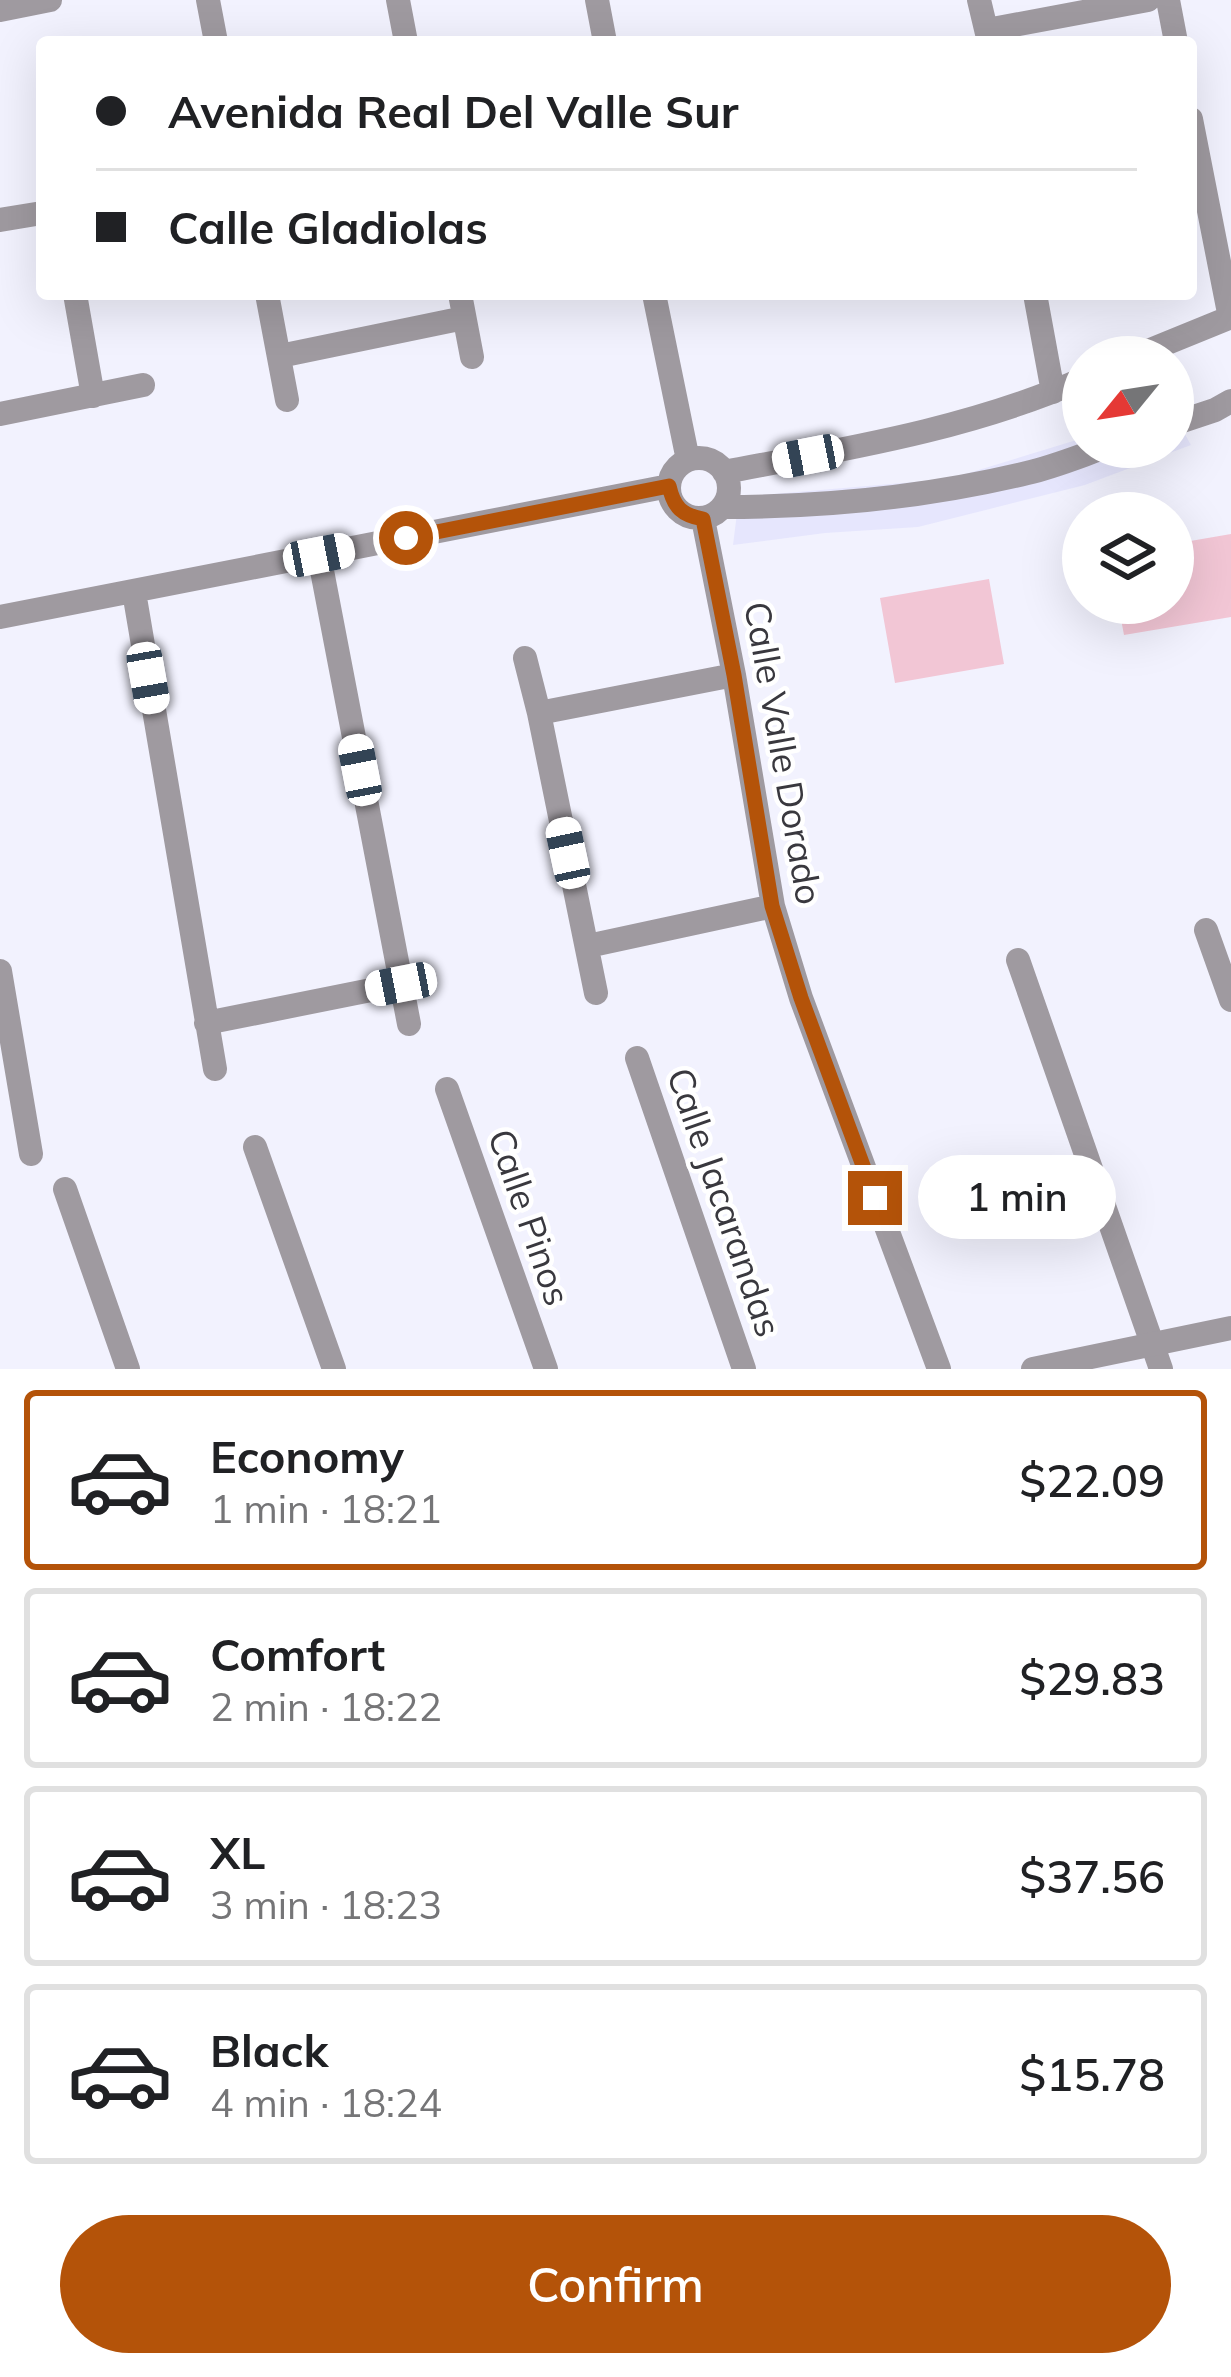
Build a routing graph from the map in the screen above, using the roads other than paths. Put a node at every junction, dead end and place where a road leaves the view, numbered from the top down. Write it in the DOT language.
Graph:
graph roads {
  1 [pos="50,0"];
  2 [pos="208,0"];
  3 [pos="398,0"];
  4 [pos="597,0"];
  5 [pos="980,0"];
  6 [pos="1148,0"];
  7 [pos="1168,0"];
  8 [pos="0,10"];
  9 [pos="216,36"];
  10 [pos="405,36"];
  11 [pos="604,36"];
  12 [pos="988,36"];
  13 [pos="1175,36"];
  14 [pos="1197,149"];
  15 [pos="36,214"];
  16 [pos="0,220"];
  17 [pos="76,300"];
  18 [pos="268,300"];
  19 [pos="655,300"];
  20 [pos="1036,300"];
  21 [pos="462,306"];
  22 [pos="1230,318"];
  23 [pos="1185,336"];
  24 [pos="280,356"];
  25 [pos="472,358"];
  26 [pos="143,386"];
  27 [pos="1062,388"];
  28 [pos="1053,392"];
  29 [pos="93,396"];
  30 [pos="287,400"];
  31 [pos="1231,401"];
  32 [pos="0,414"];
  33 [pos="1194,417"];
  34 [pos="688,460"];
  35 [pos="1062,462"];
  36 [pos="724,472"];
  37 [pos="669,486"];
  38 [pos="713,513"];
  39 [pos="319,555"];
  40 [pos="134,592"];
  41 [pos="0,616"];
  42 [pos="525,658"];
  43 [pos="734,675"];
  44 [pos="539,713"];
  45 [pos="772,906"];
  46 [pos="1206,930"];
  47 [pos="588,946"];
  48 [pos="1018,960"];
  49 [pos="0,971"];
  50 [pos="401,984"];
  51 [pos="596,993"];
  52 [pos="1231,1000"];
  53 [pos="206,1022"];
  54 [pos="410,1024"];
  55 [pos="637,1058"];
  56 [pos="7,1064"];
  57 [pos="215,1070"];
  58 [pos="447,1089"];
  59 [pos="255,1147"];
  60 [pos="31,1154"];
  61 [pos="65,1189"];
  62 [pos="1231,1328"];
  63 [pos="1152,1344"];
  64 [pos="128,1369"];
  65 [pos="334,1369"];
  66 [pos="545,1369"];
  67 [pos="744,1369"];
  68 [pos="939,1369"];
  69 [pos="1033,1369"];
  70 [pos="1161,1369"];
  1 -- 8 [label="street"];
  2 -- 9 [label="street"];
  3 -- 10 [label="street"];
  4 -- 11 [label="street"];
  5 -- 12 [label="street"];
  6 -- 12 [label="street"];
  7 -- 13 [label="street"];
  14 -- 22 [label="street"];
  15 -- 16 [label="street"];
  17 -- 29 [label="street"];
  18 -- 24 [label="street"];
  19 -- 34 [label="street"];
  20 -- 28 [label="street"];
  21 -- 24 [label="street"];
  21 -- 25 [label="street"];
  22 -- 23 [label="street"];
  24 -- 30 [label="street"];
  26 -- 29 [label="street"];
  27 -- 28 [label="street"];
  28 -- 36 [label="street"];
  29 -- 32 [label="street"];
  31 -- 33 [label="street"];
  34 -- 36 [label="street"];
  34 -- 37 [label="street"];
  35 -- 38 [label="street"];
  36 -- 38 [label="street"];
  37 -- 38 [label="street"];
  37 -- 39 [label="street"];
  38 -- 43 [label="street, Calle Valle Dorado"];
  39 -- 40 [label="street"];
  39 -- 50 [label="street"];
  40 -- 41 [label="street"];
  40 -- 53 [label="street"];
  42 -- 44 [label="street"];
  43 -- 44 [label="street"];
  43 -- 45 [label="street, Calle Valle Dorado"];
  44 -- 47 [label="street"];
  45 -- 47 [label="street"];
  45 -- 68 [label="street, Calle Valle Dorado"];
  46 -- 52 [label="street"];
  47 -- 51 [label="street"];
  48 -- 63 [label="street"];
  49 -- 56 [label="street"];
  50 -- 53 [label="street"];
  50 -- 54 [label="street"];
  53 -- 57 [label="street"];
  55 -- 67 [label="street, Calle Jacarandas"];
  56 -- 60 [label="street"];
  58 -- 66 [label="street, Calle Pinos"];
  59 -- 65 [label="street"];
  61 -- 64 [label="street"];
  62 -- 63 [label="street"];
  63 -- 69 [label="street"];
  63 -- 70 [label="street"];
}
